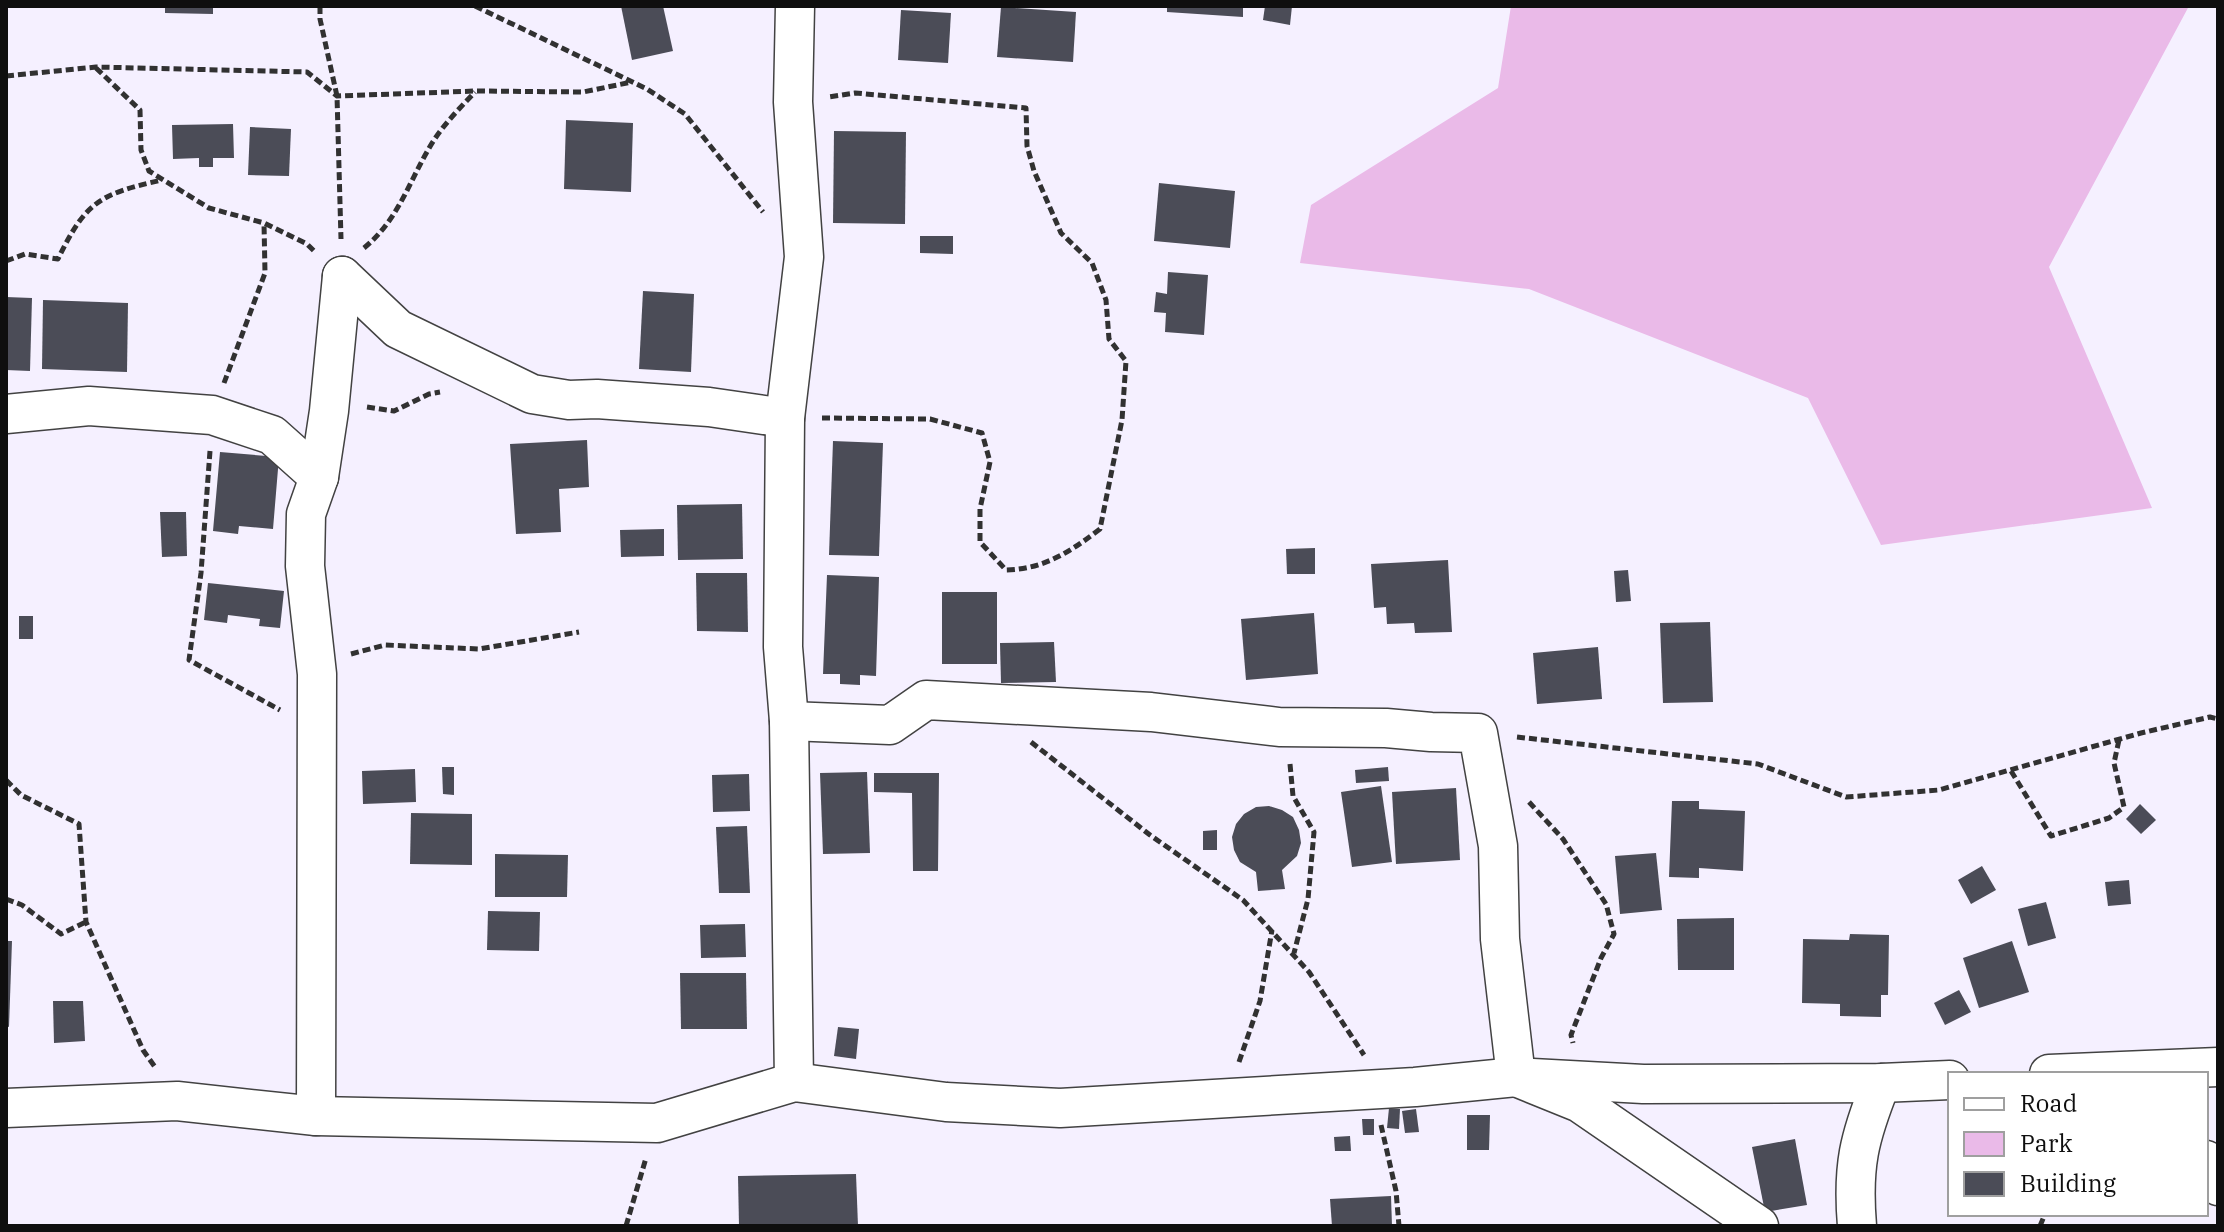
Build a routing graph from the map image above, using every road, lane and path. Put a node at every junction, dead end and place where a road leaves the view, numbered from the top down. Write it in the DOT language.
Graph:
graph roads {
  1 [pos="320,6"];
  2 [pos="475,6"];
  3 [pos="795,6"];
  4 [pos="96,67"];
  5 [pos="6,76"];
  6 [pos="632,82"];
  7 [pos="476,91"];
  8 [pos="337,96"];
  9 [pos="793,102"];
  10 [pos="163,179"];
  11 [pos="264,223"];
  12 [pos="804,257"];
  13 [pos="6,261"];
  14 [pos="342,268"];
  15 [pos="495,377"];
  16 [pos="329,411"];
  17 [pos="6,414"];
  18 [pos="212,415"];
  19 [pos="785,418"];
  20 [pos="319,477"];
  21 [pos="579,632"];
  22 [pos="317,674"];
  23 [pos="996,704"];
  24 [pos="2218,719"];
  25 [pos="789,721"];
  26 [pos="316,724"];
  27 [pos="1287,727"];
  28 [pos="2119,740"];
  29 [pos="1481,749"];
  30 [pos="2011,771"];
  31 [pos="6,780"];
  32 [pos="6,899"];
  33 [pos="86,922"];
  34 [pos="1272,930"];
  35 [pos="1293,954"];
  36 [pos="2218,1067"];
  37 [pos="2163,1071"];
  38 [pos="2125,1072"];
  39 [pos="1516,1077"];
  40 [pos="1575,1080"];
  41 [pos="1948,1080"];
  42 [pos="794,1082"];
  43 [pos="1881,1083"];
  44 [pos="1398,1088"];
  45 [pos="1219,1098"];
  46 [pos="177,1101"];
  47 [pos="6,1108"];
  48 [pos="316,1116"];
  49 [pos="657,1123"];
  50 [pos="2208,1164"];
  51 [pos="2218,1186"];
  52 [pos="626,1226"];
  53 [pos="1399,1226"];
  54 [pos="1759,1226"];
  55 [pos="1857,1226"];
  1 -- 8 [label="path"];
  2 -- 6 [label="path"];
  3 -- 9 [label="street"];
  4 -- 5 [label="path"];
  4 -- 8 [label="path"];
  4 -- 10 [label="path"];
  6 -- 7 [label="path"];
  6 -- 12 [label="path"];
  7 -- 8 [label="path"];
  7 -- 14 [label="path"];
  8 -- 14 [label="path"];
  9 -- 12 [label="street"];
  9 -- 19 [label="path"];
  10 -- 11 [label="path"];
  10 -- 13 [label="path"];
  11 -- 14 [label="path"];
  11 -- 18 [label="path"];
  12 -- 19 [label="street"];
  14 -- 15 [label="street"];
  14 -- 16 [label="street"];
  15 -- 16 [label="path"];
  15 -- 19 [label="street"];
  16 -- 20 [label="street"];
  17 -- 18 [label="street"];
  18 -- 20 [label="street"];
  18 -- 26 [label="path"];
  19 -- 25 [label="street"];
  20 -- 22 [label="street"];
  21 -- 22 [label="path"];
  22 -- 26 [label="street"];
  23 -- 25 [label="street"];
  23 -- 27 [label="street"];
  23 -- 34 [label="path"];
  24 -- 28 [label="path"];
  25 -- 42 [label="street"];
  26 -- 48 [label="street"];
  27 -- 29 [label="street"];
  27 -- 35 [label="path"];
  28 -- 30 [label="path"];
  28 -- 30 [label="path"];
  29 -- 30 [label="path"];
  29 -- 39 [label="street"];
  29 -- 40 [label="path"];
  31 -- 33 [label="path"];
  32 -- 33 [label="path"];
  33 -- 46 [label="path"];
  34 -- 35 [label="path"];
  34 -- 45 [label="path"];
  35 -- 44 [label="path"];
  36 -- 37 [label="street"];
  37 -- 38 [label="street"];
  39 -- 40 [label="street"];
  39 -- 44 [label="street"];
  39 -- 54 [label="street"];
  40 -- 43 [label="street"];
  41 -- 43 [label="street"];
  42 -- 45 [label="street"];
  42 -- 49 [label="street"];
  43 -- 55 [label="street"];
  44 -- 45 [label="street"];
  44 -- 53 [label="path"];
  46 -- 47 [label="street"];
  46 -- 48 [label="street"];
  48 -- 49 [label="street"];
  49 -- 52 [label="path"];
  50 -- 51 [label="street"];
}
